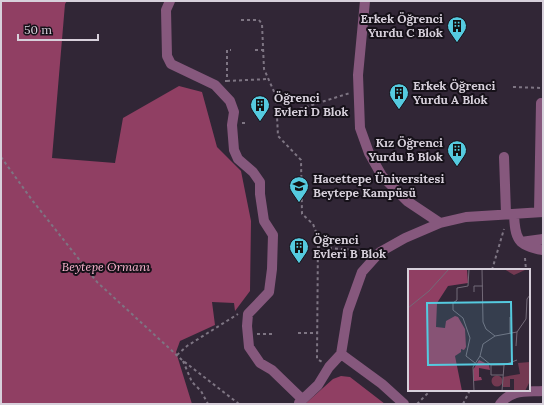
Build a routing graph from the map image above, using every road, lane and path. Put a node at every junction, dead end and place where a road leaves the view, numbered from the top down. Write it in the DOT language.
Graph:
graph roads {
  1 [pos="170,1"];
  2 [pos="365,1"];
  3 [pos="241,20"];
  4 [pos="231,50"];
  5 [pos="255,50"];
  6 [pos="263,50"];
  7 [pos="268,79"];
  8 [pos="205,80"];
  9 [pos="227,81"];
  10 [pos="513,87"];
  11 [pos="543,88"];
  12 [pos="359,91"];
  13 [pos="541,102"];
  14 [pos="276,116"];
  15 [pos="248,122"];
  16 [pos="272,122"];
  17 [pos="277,122"];
  18 [pos="244,123"];
  19 [pos="1,157"];
  20 [pos="504,157"];
  21 [pos="296,193"];
  22 [pos="302,193"];
  23 [pos="541,212"];
  24 [pos="510,214"];
  25 [pos="440,223"];
  26 [pos="505,224"];
  27 [pos="543,239"];
  28 [pos="521,242"];
  29 [pos="317,247"];
  30 [pos="543,250"];
  31 [pos="380,252"];
  32 [pos="525,258"];
  33 [pos="312,264"];
  34 [pos="317,264"];
  35 [pos="492,269"];
  36 [pos="526,269"];
  37 [pos="252,309"];
  38 [pos="317,333"];
  39 [pos="269,334"];
  40 [pos="274,334"];
  41 [pos="298,334"];
  42 [pos="341,354"];
  43 [pos="177,355"];
  44 [pos="182,360"];
  45 [pos="329,367"];
  46 [pos="430,391"];
  47 [pos="470,391"];
  48 [pos="543,391"];
  49 [pos="300,401"];
  50 [pos="208,404"];
  51 [pos="239,404"];
  52 [pos="404,404"];
  53 [pos="417,404"];
  54 [pos="463,404"];
  55 [pos="500,404"];
  1 -- 8 [label="street"];
  2 -- 12 [label="street"];
  3 -- 6 [label="path"];
  4 -- 9 [label="path"];
  5 -- 6 [label="path"];
  6 -- 7 [label="path"];
  7 -- 9 [label="path"];
  7 -- 14 [label="path"];
  8 -- 9 [label="path"];
  8 -- 37 [label="street"];
  10 -- 11 [label="path"];
  12 -- 14 [label="path"];
  12 -- 25 [label="street"];
  13 -- 23 [label="street"];
  14 -- 17 [label="path"];
  15 -- 18 [label="path"];
  16 -- 17 [label="path"];
  17 -- 22 [label="path"];
  19 -- 43 [label="path"];
  20 -- 24 [label="street"];
  21 -- 22 [label="path"];
  22 -- 29 [label="path"];
  23 -- 24 [label="street"];
  24 -- 25 [label="street"];
  24 -- 28 [label="street"];
  25 -- 31 [label="street"];
  26 -- 35 [label="path"];
  27 -- 28 [label="street"];
  28 -- 30 [label="street"];
  29 -- 31 [label="path"];
  29 -- 34 [label="path"];
  31 -- 42 [label="street"];
  32 -- 36 [label="path"];
  33 -- 34 [label="path"];
  34 -- 38 [label="path"];
  37 -- 43 [label="path"];
  37 -- 49 [label="street"];
  38 -- 41 [label="path"];
  38 -- 45 [label="path"];
  39 -- 40 [label="path"];
  42 -- 45 [label="street"];
  42 -- 52 [label="street"];
  43 -- 44 [label="path"];
  44 -- 50 [label="path"];
  44 -- 51 [label="path"];
  45 -- 49 [label="street"];
  46 -- 53 [label="path"];
  47 -- 54 [label="path"];
  48 -- 55 [label="street"];
}
